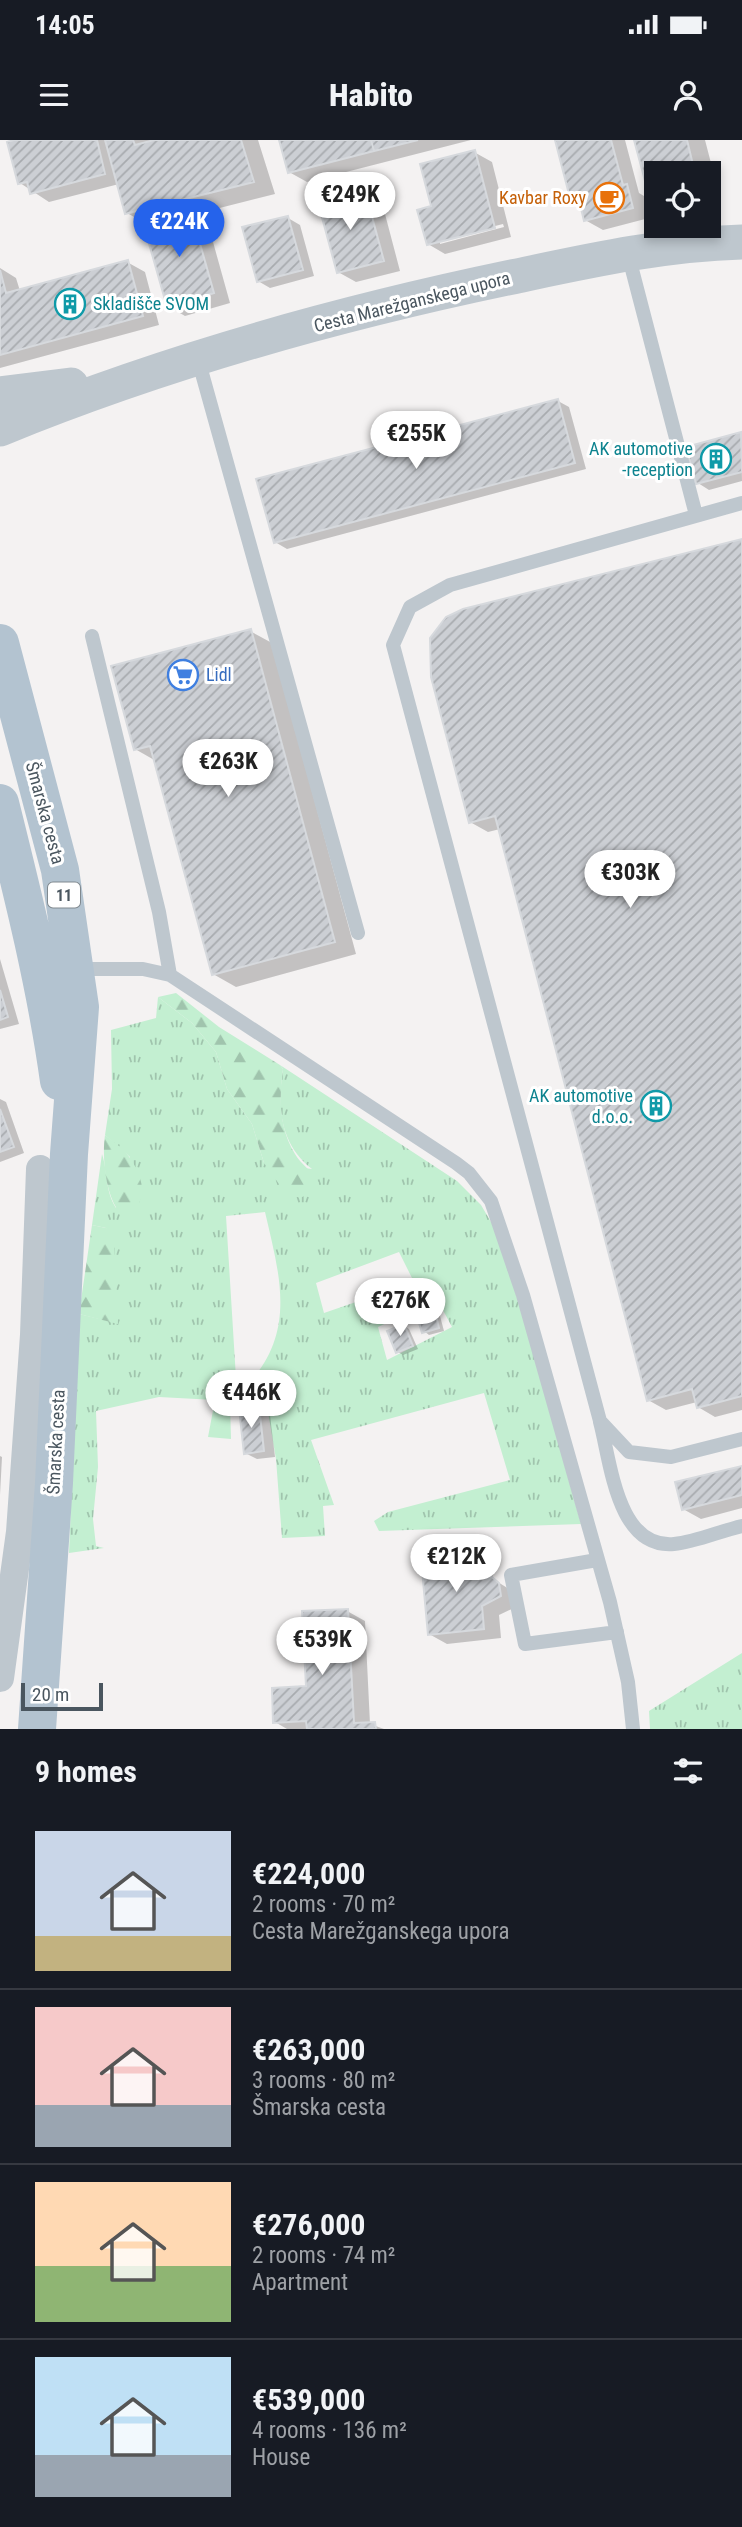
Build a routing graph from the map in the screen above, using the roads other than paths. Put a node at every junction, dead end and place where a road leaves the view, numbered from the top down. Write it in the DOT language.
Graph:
graph roads {
  1 [pos="742,242"];
  2 [pos="627,253"];
  3 [pos="198,359"];
  4 [pos="0,394"];
  5 [pos="0,429"];
  6 [pos="742,503"];
  7 [pos="696,515"];
  8 [pos="92,636"];
  9 [pos="0,643"];
  10 [pos="0,803"];
  11 [pos="358,933"];
  12 [pos="76,969"];
  13 [pos="170,975"];
  14 [pos="54,1161"];
  15 [pos="600,1421"];
  16 [pos="742,1439"];
  17 [pos="742,1526"];
  18 [pos="597,1560"];
  19 [pos="617,1632"];
  20 [pos="0,1678"];
  21 [pos="37,1729"];
  22 [pos="633,1729"];
  1 -- 2 [label="street, Cesta Marežganskega upora"];
  2 -- 3 [label="street, Cesta Marežganskega upora"];
  2 -- 7 [label="lane"];
  3 -- 4 [label="street, Cesta Marežganskega upora"];
  3 -- 5 [label="street, Cesta Marežganskega upora"];
  3 -- 11 [label="lane"];
  6 -- 7 [label="lane"];
  7 -- 15 [label="lane"];
  8 -- 13 [label="lane"];
  9 -- 12 [label="main road, Šmarska cesta / 11"];
  10 -- 14 [label="main road, Šmarska cesta / 11"];
  12 -- 13 [label="lane"];
  12 -- 14 [label="main road, Šmarska cesta / 11"];
  13 -- 18 [label="lane"];
  14 -- 20 [label="street"];
  14 -- 21 [label="main road, Šmarska cesta / 11"];
  15 -- 16 [label="lane"];
  15 -- 17 [label="lane"];
  18 -- 19 [label="lane"];
  18 -- 19 [label="lane"];
  19 -- 22 [label="lane"];
}
